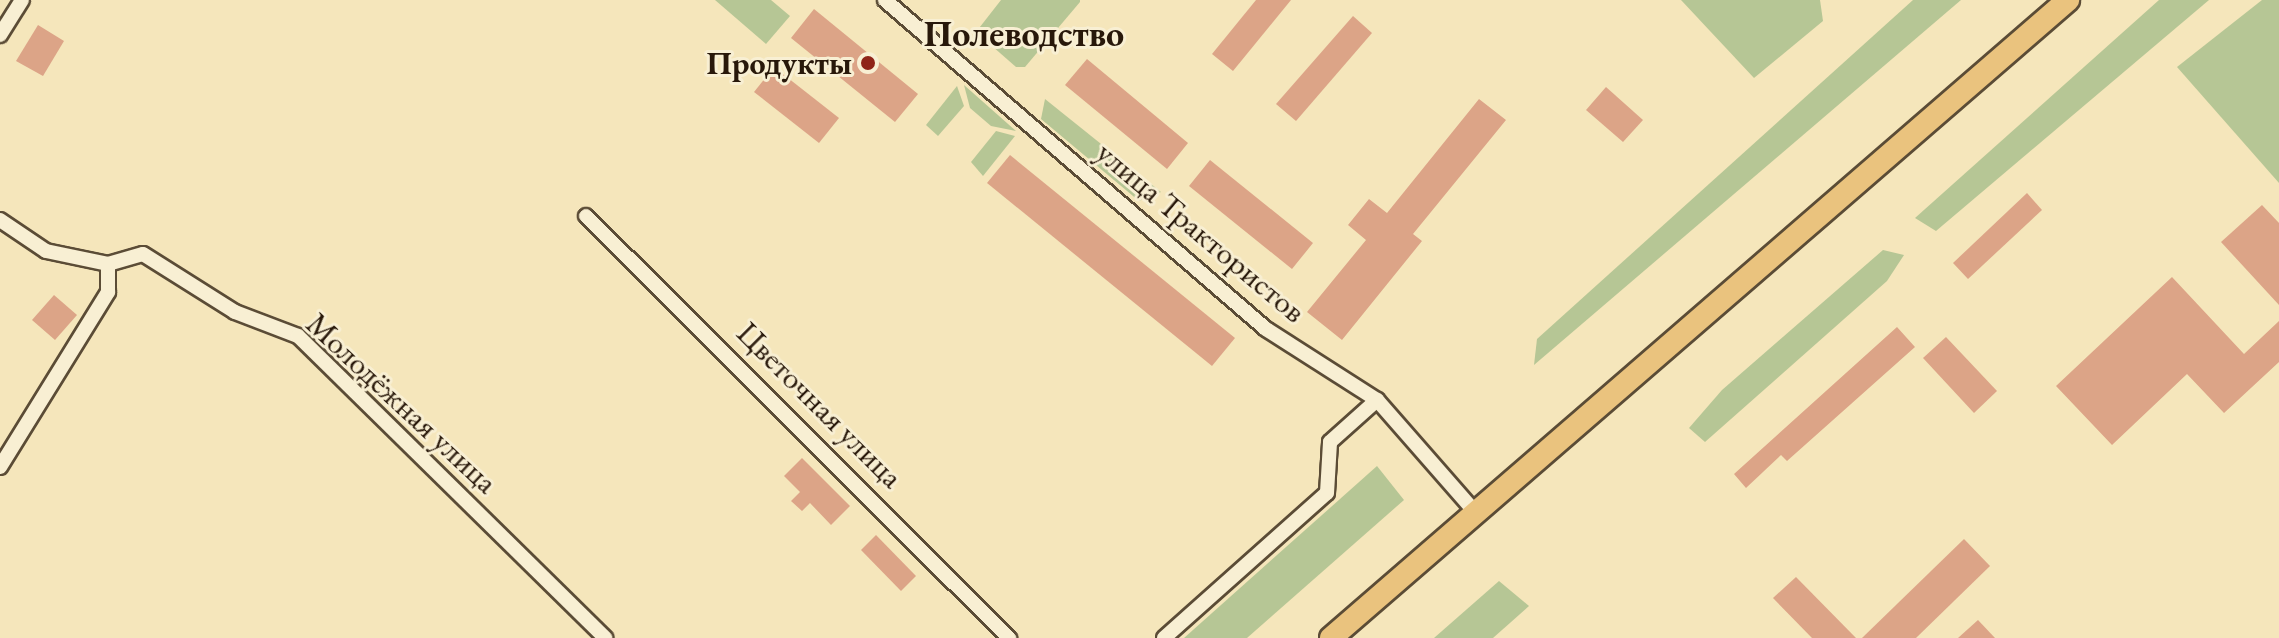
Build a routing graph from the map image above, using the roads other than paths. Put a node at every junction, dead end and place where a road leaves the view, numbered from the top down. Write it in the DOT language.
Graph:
graph roads {
  1 [pos="22,0"];
  2 [pos="885,0"];
  3 [pos="2068,0"];
  4 [pos="0,35"];
  5 [pos="586,216"];
  6 [pos="0,220"];
  7 [pos="108,264"];
  8 [pos="1377,400"];
  9 [pos="0,467"];
  10 [pos="1475,512"];
  11 [pos="605,638"];
  12 [pos="1009,638"];
  13 [pos="1164,638"];
  14 [pos="1331,638"];
  1 -- 4 [label="street"];
  2 -- 8 [label="street, улица Трактористов"];
  3 -- 10 [label="main road"];
  5 -- 12 [label="street, Цветочная улица"];
  6 -- 7 [label="street, Молодёжная улица"];
  7 -- 9 [label="street"];
  7 -- 11 [label="street, Молодёжная улица"];
  8 -- 10 [label="street, улица Трактористов"];
  8 -- 13 [label="street"];
  10 -- 14 [label="main road"];
}
